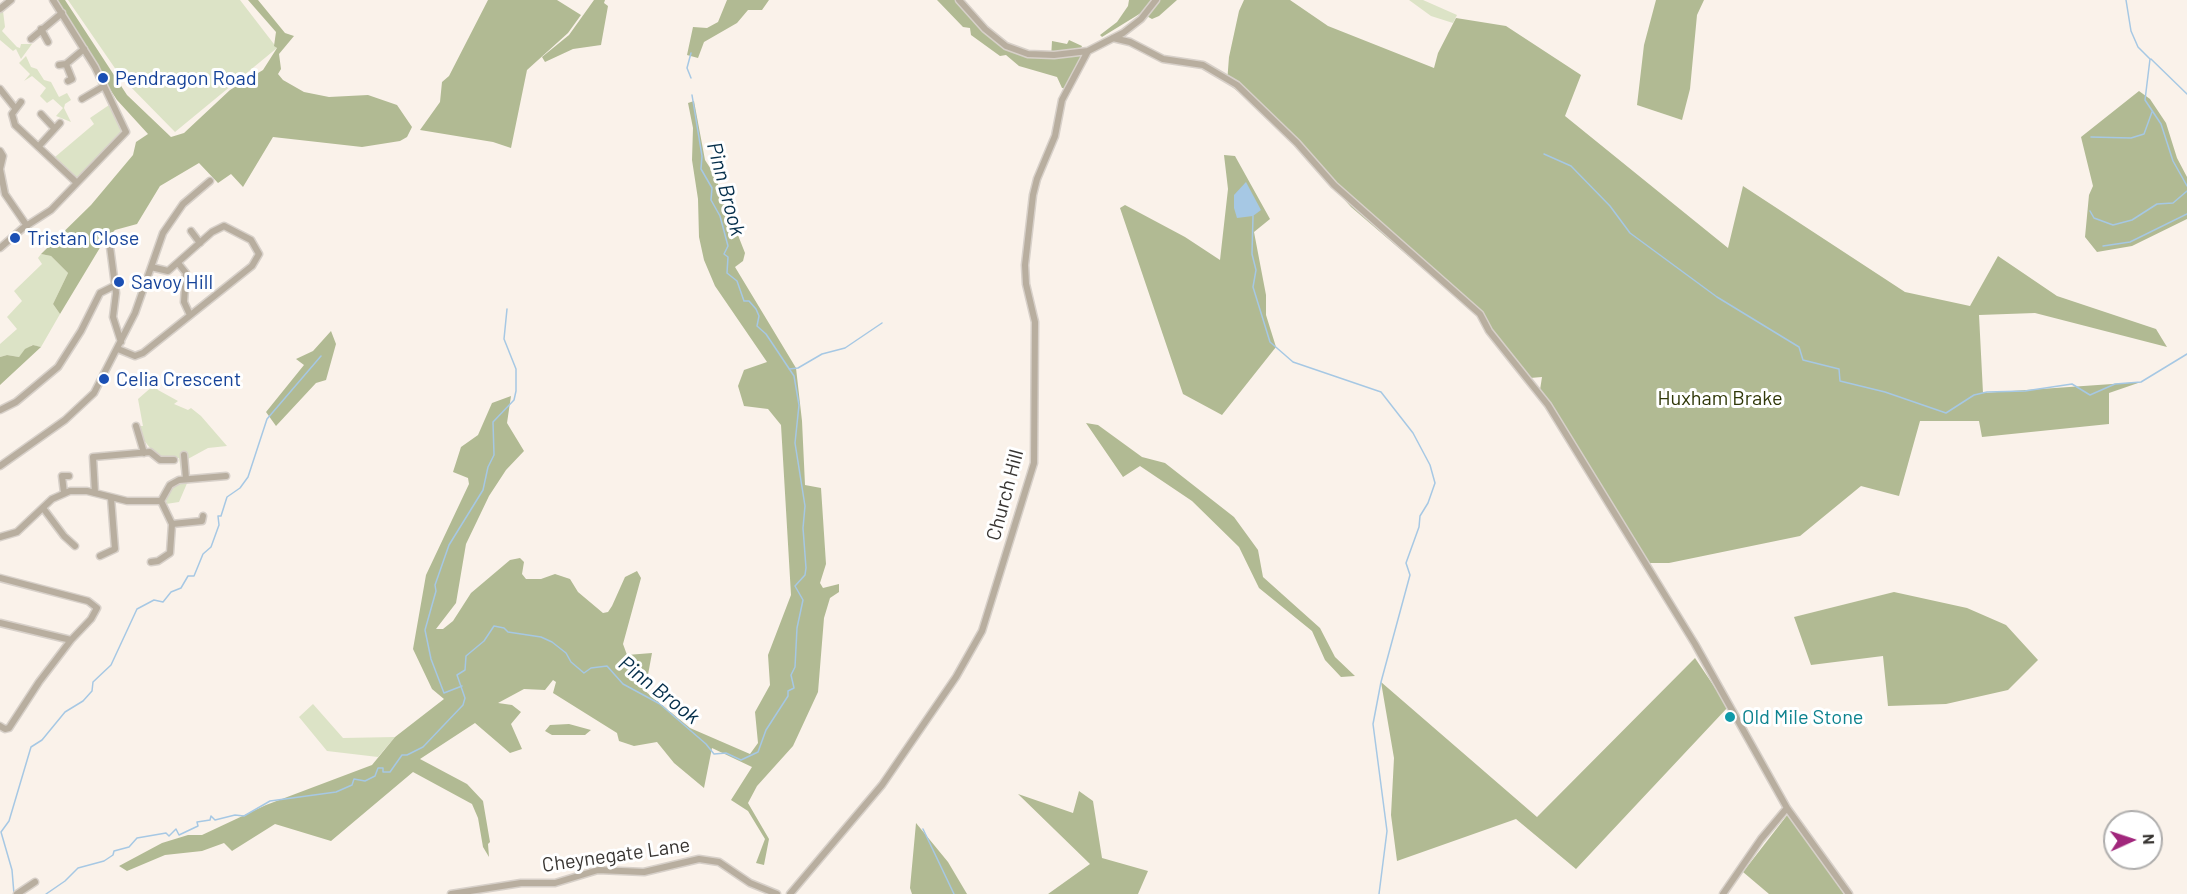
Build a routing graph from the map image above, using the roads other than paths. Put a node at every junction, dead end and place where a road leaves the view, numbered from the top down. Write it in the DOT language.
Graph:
graph roads {
  1 [pos="11,0"];
  2 [pos="53,0"];
  3 [pos="959,0"];
  4 [pos="1156,0"];
  5 [pos="0,9"];
  6 [pos="62,13"];
  7 [pos="41,29"];
  8 [pos="1123,33"];
  9 [pos="1113,38"];
  10 [pos="31,39"];
  11 [pos="1125,41"];
  12 [pos="48,42"];
  13 [pos="84,49"];
  14 [pos="1088,51"];
  15 [pos="68,81"];
  16 [pos="104,86"];
  17 [pos="0,88"];
  18 [pos="82,99"];
  19 [pos="21,102"];
  20 [pos="15,108"];
  21 [pos="41,114"];
  22 [pos="60,123"];
  23 [pos="54,128"];
  24 [pos="39,146"];
  25 [pos="0,151"];
  26 [pos="210,180"];
  27 [pos="76,182"];
  28 [pos="27,226"];
  29 [pos="191,231"];
  30 [pos="109,239"];
  31 [pos="200,243"];
  32 [pos="0,248"];
  33 [pos="178,263"];
  34 [pos="151,267"];
  35 [pos="116,285"];
  36 [pos="190,315"];
  37 [pos="115,323"];
  38 [pos="129,327"];
  39 [pos="121,342"];
  40 [pos="118,349"];
  41 [pos="0,411"];
  42 [pos="136,426"];
  43 [pos="144,453"];
  44 [pos="184,455"];
  45 [pos="174,460"];
  46 [pos="0,466"];
  47 [pos="204,469"];
  48 [pos="63,476"];
  49 [pos="226,476"];
  50 [pos="205,477"];
  51 [pos="186,479"];
  52 [pos="64,493"];
  53 [pos="95,493"];
  54 [pos="111,498"];
  55 [pos="161,501"];
  56 [pos="43,508"];
  57 [pos="172,524"];
  58 [pos="204,530"];
  59 [pos="76,535"];
  60 [pos="0,537"];
  61 [pos="69,540"];
  62 [pos="75,546"];
  63 [pos="115,549"];
  64 [pos="122,553"];
  65 [pos="170,553"];
  66 [pos="100,556"];
  67 [pos="177,559"];
  68 [pos="151,562"];
  69 [pos="0,578"];
  70 [pos="0,623"];
  71 [pos="70,640"];
  72 [pos="0,726"];
  73 [pos="1787,808"];
  74 [pos="35,882"];
  75 [pos="17,894"];
  76 [pos="451,894"];
  77 [pos="777,894"];
  78 [pos="790,894"];
  79 [pos="1723,894"];
  80 [pos="1849,894"];
  1 -- 5 [label="street"];
  2 -- 6 [label="street"];
  3 -- 14 [label="street"];
  4 -- 8 [label="street"];
  6 -- 7 [label="street"];
  6 -- 13 [label="street"];
  7 -- 10 [label="street"];
  7 -- 12 [label="street"];
  8 -- 9 [label="street"];
  8 -- 11 [label="street"];
  9 -- 11 [label="street"];
  9 -- 14 [label="street"];
  11 -- 73 [label="street"];
  13 -- 15 [label="street"];
  13 -- 16 [label="street"];
  14 -- 78 [label="street, Church Hill"];
  16 -- 18 [label="street"];
  16 -- 27 [label="street"];
  17 -- 20 [label="street"];
  19 -- 20 [label="street"];
  20 -- 24 [label="street"];
  21 -- 23 [label="street"];
  22 -- 23 [label="street"];
  23 -- 24 [label="street"];
  24 -- 27 [label="street"];
  25 -- 28 [label="street"];
  26 -- 34 [label="street"];
  27 -- 28 [label="street"];
  28 -- 32 [label="street"];
  29 -- 31 [label="street"];
  30 -- 35 [label="street"];
  31 -- 33 [label="street"];
  31 -- 36 [label="street"];
  33 -- 34 [label="street"];
  33 -- 36 [label="street"];
  34 -- 38 [label="street"];
  35 -- 37 [label="street"];
  35 -- 41 [label="street"];
  36 -- 40 [label="street"];
  37 -- 38 [label="street"];
  37 -- 39 [label="street"];
  38 -- 39 [label="street"];
  39 -- 40 [label="street"];
  40 -- 46 [label="street"];
  42 -- 43 [label="street"];
  43 -- 45 [label="street"];
  43 -- 53 [label="street"];
  44 -- 51 [label="street"];
  47 -- 50 [label="street"];
  48 -- 52 [label="street"];
  49 -- 50 [label="street"];
  50 -- 51 [label="street"];
  51 -- 55 [label="street"];
  52 -- 53 [label="street"];
  52 -- 56 [label="street"];
  53 -- 54 [label="street"];
  54 -- 55 [label="street"];
  54 -- 63 [label="street"];
  55 -- 57 [label="street"];
  56 -- 60 [label="street"];
  56 -- 61 [label="street"];
  57 -- 58 [label="street"];
  57 -- 65 [label="street"];
  59 -- 61 [label="street"];
  61 -- 62 [label="street"];
  63 -- 64 [label="street"];
  63 -- 66 [label="street"];
  65 -- 67 [label="street"];
  65 -- 68 [label="street"];
  69 -- 71 [label="street"];
  70 -- 71 [label="street"];
  71 -- 72 [label="street"];
  73 -- 79 [label="street"];
  73 -- 80 [label="street"];
  74 -- 75 [label="street"];
  76 -- 77 [label="street, Cheynegate Lane"];
}
